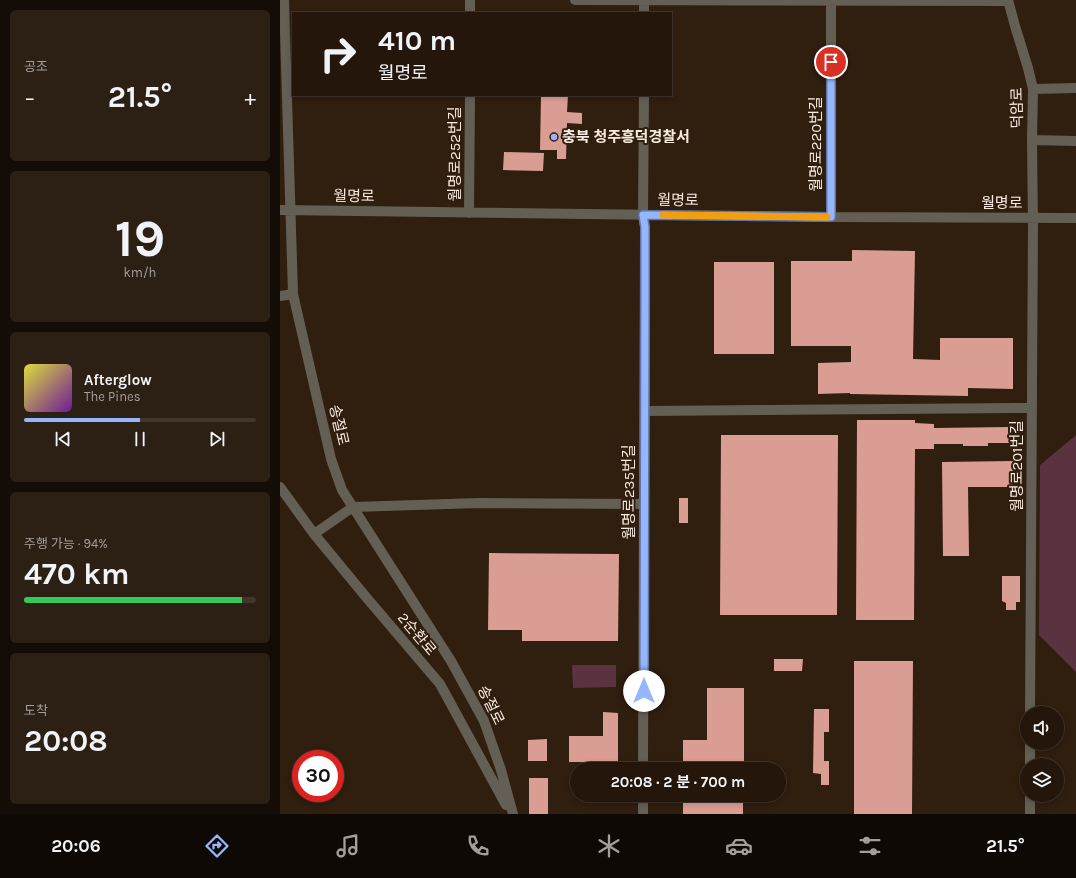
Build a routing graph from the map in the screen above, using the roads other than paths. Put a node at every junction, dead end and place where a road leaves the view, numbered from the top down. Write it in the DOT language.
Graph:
graph roads {
  1 [pos="284,0"];
  2 [pos="470,0"];
  3 [pos="575,0"];
  4 [pos="644,0"];
  5 [pos="831,0"];
  6 [pos="1008,0"];
  7 [pos="470,12"];
  8 [pos="644,12"];
  9 [pos="1076,88"];
  10 [pos="1033,89"];
  11 [pos="470,96"];
  12 [pos="644,96"];
  13 [pos="1032,140"];
  14 [pos="1076,141"];
  15 [pos="280,210"];
  16 [pos="291,210"];
  17 [pos="469,213"];
  18 [pos="643,215"];
  19 [pos="831,217"];
  20 [pos="1033,218"];
  21 [pos="1076,218"];
  22 [pos="293,294"];
  23 [pos="280,296"];
  24 [pos="1032,408"];
  25 [pos="645,411"];
  26 [pos="280,486"];
  27 [pos="644,504"];
  28 [pos="353,507"];
  29 [pos="314,534"];
  30 [pos="1030,706"];
  31 [pos="643,762"];
  32 [pos="643,802"];
  33 [pos="1030,802"];
  34 [pos="512,814"];
  35 [pos="643,814"];
  36 [pos="1030,814"];
  1 -- 16 [label="street, 송절로"];
  2 -- 7 [label="street"];
  3 -- 4 [label="street"];
  4 -- 5 [label="street"];
  4 -- 8 [label="street"];
  5 -- 6 [label="street"];
  5 -- 19 [label="street, 월명로220번길"];
  6 -- 10 [label="street, 덕암로"];
  9 -- 10 [label="street"];
  10 -- 13 [label="street, 덕암로"];
  11 -- 17 [label="street, 월명로252번길"];
  12 -- 18 [label="street, 월명로235번길"];
  13 -- 14 [label="street"];
  13 -- 20 [label="street, 덕암로"];
  15 -- 16 [label="street, 월명로"];
  16 -- 17 [label="street, 월명로"];
  16 -- 22 [label="street, 송절로"];
  17 -- 18 [label="street, 월명로"];
  18 -- 19 [label="street, 월명로"];
  18 -- 25 [label="street, 월명로235번길"];
  19 -- 20 [label="street, 월명로"];
  20 -- 21 [label="street, 월명로"];
  20 -- 24 [label="street, 월명로201번길"];
  22 -- 23 [label="street"];
  22 -- 28 [label="street, 송절로"];
  24 -- 25 [label="street"];
  24 -- 30 [label="street, 월명로201번길"];
  25 -- 27 [label="street, 월명로235번길"];
  26 -- 29 [label="street, 2순환로"];
  27 -- 28 [label="street"];
  27 -- 31 [label="street, 월명로235번길"];
  28 -- 29 [label="street"];
  28 -- 34 [label="street, 송절로"];
  29 -- 34 [label="street, 2순환로"];
  32 -- 35 [label="street"];
  33 -- 36 [label="street"];
}
